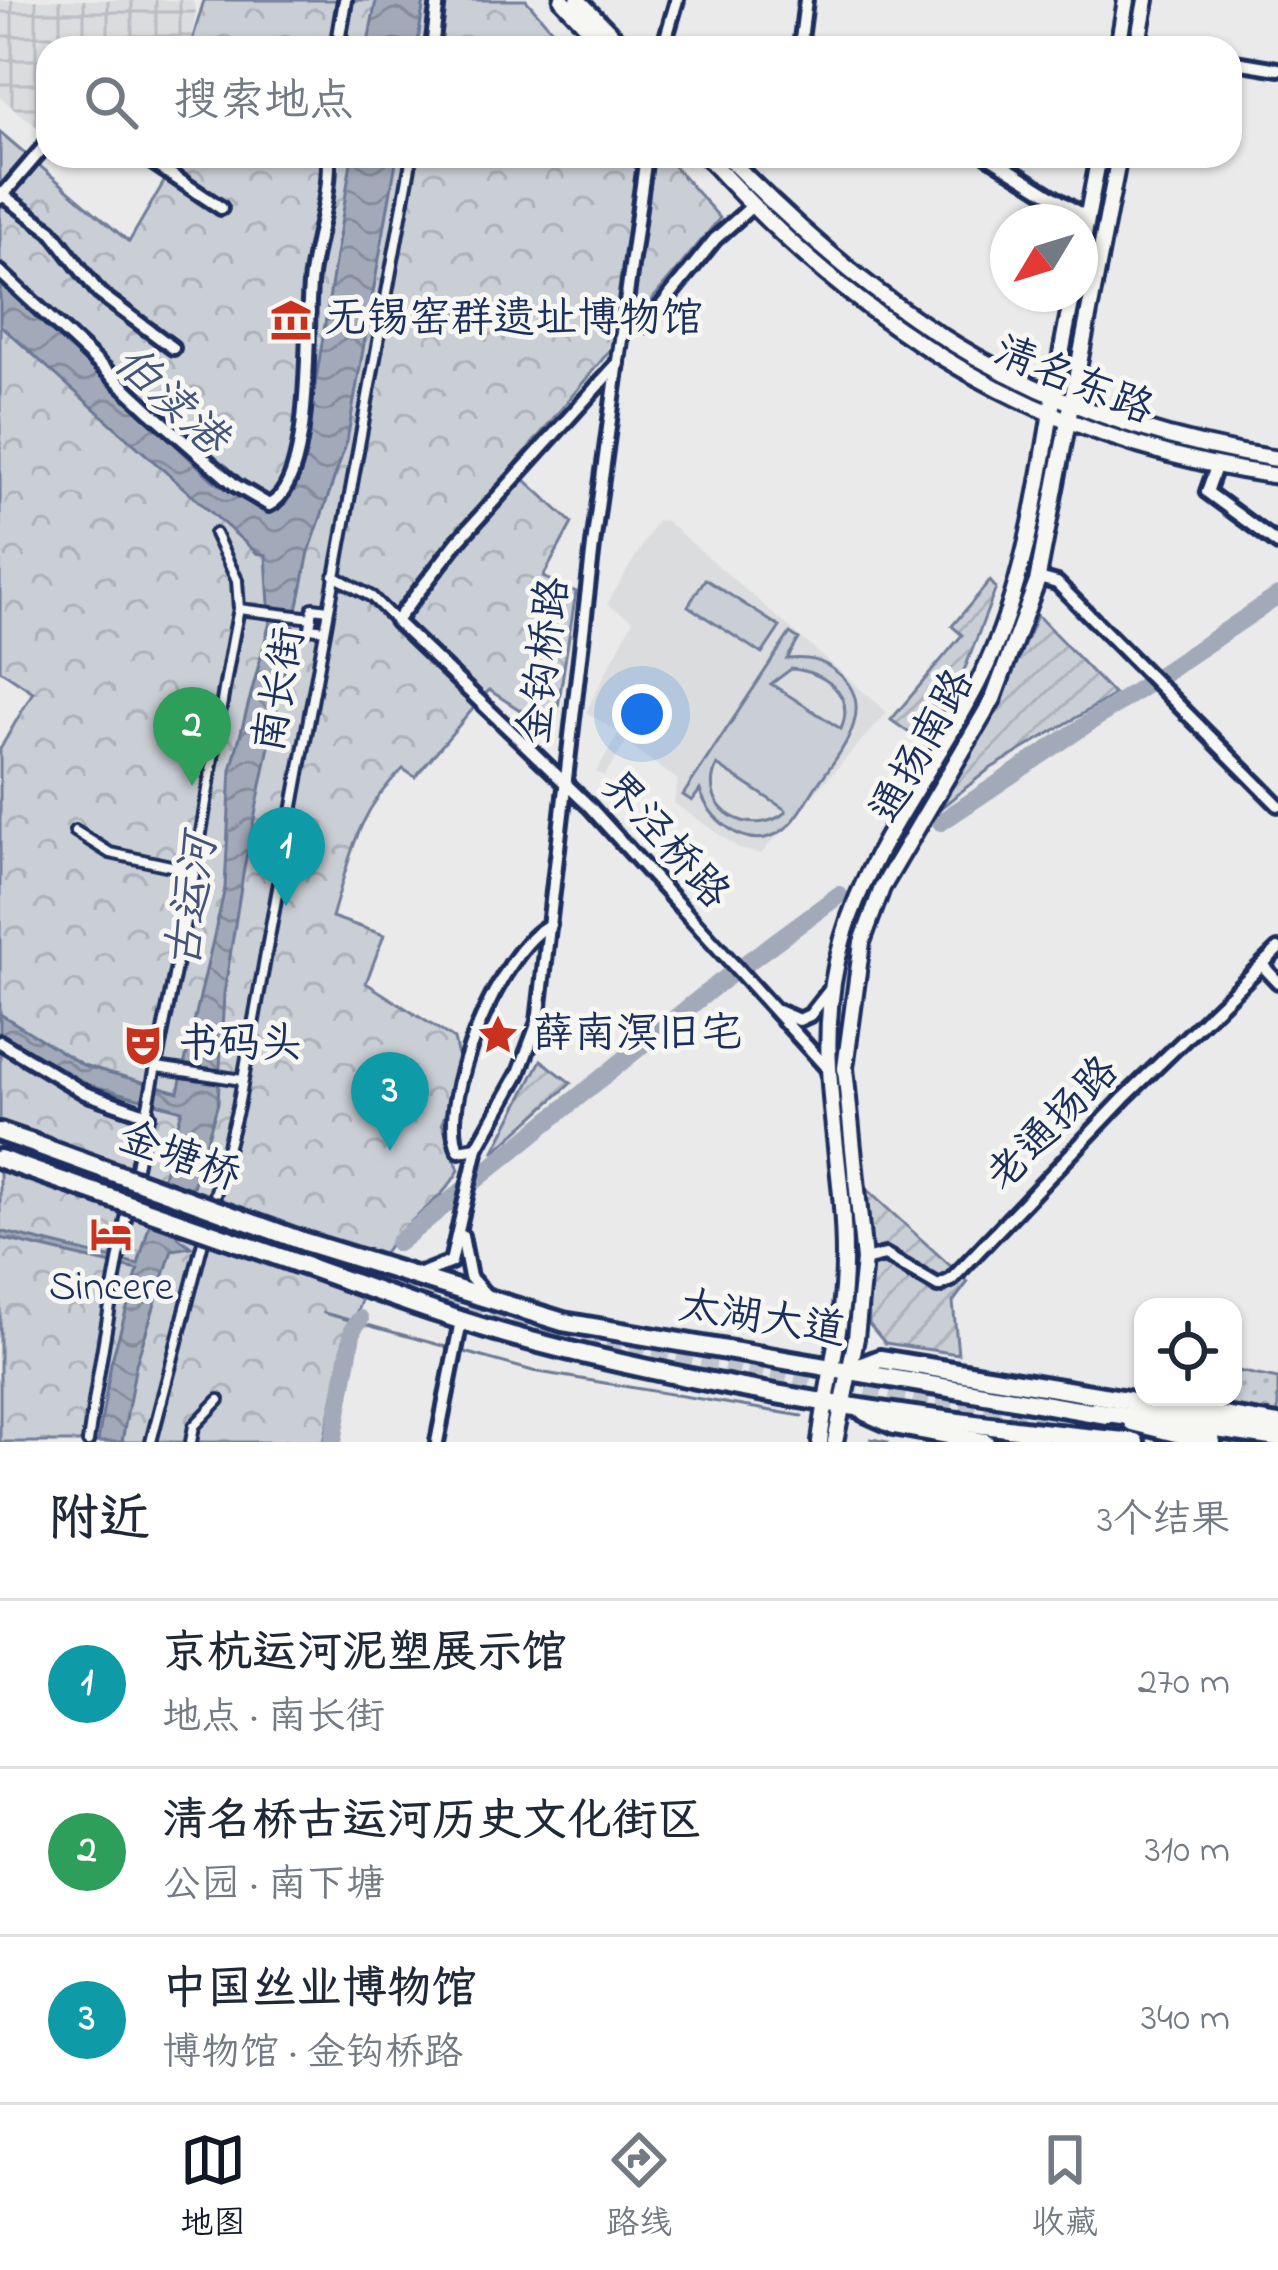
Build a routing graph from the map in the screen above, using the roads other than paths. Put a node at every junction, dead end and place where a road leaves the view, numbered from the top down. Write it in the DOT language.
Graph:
graph roads {
  1 [pos="345,0"];
  2 [pos="438,0"];
  3 [pos="562,0"];
  4 [pos="578,0"];
  5 [pos="677,0"];
  6 [pos="806,0"];
  7 [pos="1126,0"];
  8 [pos="1146,0"];
  9 [pos="339,36"];
  10 [pos="434,36"];
  11 [pos="596,36"];
  12 [pos="613,36"];
  13 [pos="666,36"];
  14 [pos="802,36"];
  15 [pos="1120,36"];
  16 [pos="1142,36"];
  17 [pos="1242,64"];
  18 [pos="1278,69"];
  19 [pos="36,156"];
  20 [pos="161,168"];
  21 [pos="329,168"];
  22 [pos="410,168"];
  23 [pos="644,168"];
  24 [pos="717,168"];
  25 [pos="738,168"];
  26 [pos="1007,168"];
  27 [pos="1097,168"];
  28 [pos="1117,168"];
  29 [pos="1,195"];
  30 [pos="1065,204"];
  31 [pos="1090,204"];
  32 [pos="752,207"];
  33 [pos="221,208"];
  34 [pos="0,272"];
  35 [pos="1069,312"];
  36 [pos="646,325"];
  37 [pos="173,348"];
  38 [pos="618,363"];
  39 [pos="1052,394"];
  40 [pos="1075,403"];
  41 [pos="1049,413"];
  42 [pos="1071,422"];
  43 [pos="1278,459"];
  44 [pos="1216,467"];
  45 [pos="1278,476"];
  46 [pos="215,534"];
  47 [pos="1278,544"];
  48 [pos="334,576"];
  49 [pos="1039,578"];
  50 [pos="239,609"];
  51 [pos="328,610"];
  52 [pos="312,618"];
  53 [pos="396,621"];
  54 [pos="325,630"];
  55 [pos="564,781"];
  56 [pos="1278,805"];
  57 [pos="75,831"];
  58 [pos="194,871"];
  59 [pos="550,926"];
  60 [pos="1278,950"];
  61 [pos="1262,965"];
  62 [pos="1278,982"];
  63 [pos="832,987"];
  64 [pos="770,1005"];
  65 [pos="0,1042"];
  66 [pos="157,1067"];
  67 [pos="826,1067"];
  68 [pos="242,1080"];
  69 [pos="150,1110"];
  70 [pos="0,1132"];
  71 [pos="477,1148"];
  72 [pos="0,1160"];
  73 [pos="461,1218"];
  74 [pos="305,1242"];
  75 [pos="864,1260"];
  76 [pos="411,1276"];
  77 [pos="497,1304"];
  78 [pos="460,1321"];
  79 [pos="840,1370"];
  80 [pos="219,1400"];
  81 [pos="834,1401"];
  82 [pos="1094,1411"];
  83 [pos="1278,1425"];
  84 [pos="1056,1438"];
  85 [pos="1278,1438"];
  86 [pos="88,1442"];
  87 [pos="151,1442"];
  88 [pos="191,1442"];
  89 [pos="437,1442"];
  90 [pos="820,1442"];
  91 [pos="835,1442"];
  92 [pos="986,1442"];
  93 [pos="1089,1442"];
  94 [pos="1136,1442"];
  95 [pos="1212,1442"];
  1 -- 9 [label="street"];
  2 -- 10 [label="street"];
  3 -- 11 [label="main road"];
  4 -- 12 [label="main road"];
  5 -- 13 [label="street"];
  6 -- 14 [label="street"];
  7 -- 15 [label="main road"];
  8 -- 16 [label="main road"];
  17 -- 18 [label="street"];
  19 -- 29 [label="street"];
  20 -- 33 [label="street"];
  21 -- 34 [label="street"];
  22 -- 48 [label="street, 南长街"];
  23 -- 38 [label="street, 金钩桥路"];
  24 -- 32 [label="main road, 清名东路"];
  25 -- 39 [label="main road, 清名东路"];
  26 -- 30 [label="street"];
  27 -- 31 [label="main road"];
  28 -- 40 [label="main road, 通扬南路"];
  29 -- 37 [label="street"];
  32 -- 36 [label="street"];
  32 -- 41 [label="main road, 清名东路"];
  35 -- 39 [label="main road, 通扬南路"];
  38 -- 53 [label="street"];
  38 -- 55 [label="street, 金钩桥路"];
  39 -- 40 [label="main road, 清名东路"];
  39 -- 41 [label="main road, 通扬南路"];
  40 -- 42 [label="main road, 通扬南路"];
  40 -- 43 [label="main road, 清名东路"];
  41 -- 42 [label="main road, 清名东路"];
  41 -- 63 [label="main road, 通扬南路"];
  42 -- 44 [label="main road, 清名东路"];
  42 -- 49 [label="main road, 通扬南路"];
  44 -- 45 [label="main road, 清名东路"];
  44 -- 47 [label="street"];
  46 -- 50 [label="street"];
  48 -- 51 [label="street, 南长街"];
  48 -- 53 [label="street"];
  49 -- 56 [label="street"];
  49 -- 75 [label="main road, 通扬南路"];
  50 -- 52 [label="street"];
  50 -- 58 [label="street"];
  51 -- 52 [label="street"];
  51 -- 54 [label="street, 南长街"];
  52 -- 54 [label="street"];
  53 -- 55 [label="street, 界泾桥路"];
  54 -- 68 [label="street, 南长街"];
  55 -- 59 [label="street, 金钩桥路"];
  55 -- 64 [label="street, 界泾桥路"];
  57 -- 58 [label="street"];
  58 -- 66 [label="street"];
  59 -- 71 [label="street, 金钩桥路"];
  59 -- 71 [label="street"];
  60 -- 61 [label="street, 老通扬路"];
  61 -- 62 [label="street"];
  61 -- 75 [label="street, 老通扬路"];
  63 -- 64 [label="street"];
  63 -- 67 [label="main road, 通扬南路"];
  64 -- 67 [label="street, 界泾桥路"];
  65 -- 69 [label="street"];
  66 -- 68 [label="street"];
  66 -- 69 [label="street"];
  67 -- 79 [label="main road, 通扬南路"];
  68 -- 87 [label="street, 南长街"];
  69 -- 86 [label="street"];
  70 -- 74 [label="main road, 金塘桥, bridge"];
  71 -- 73 [label="street, 金钩桥路"];
  72 -- 78 [label="main road, 太湖大道, bridge"];
  73 -- 76 [label="street"];
  73 -- 77 [label="street"];
  74 -- 76 [label="main road, 太湖大道"];
  75 -- 79 [label="main road, 通扬南路"];
  76 -- 77 [label="main road, 太湖大道"];
  77 -- 79 [label="main road, 太湖大道"];
  78 -- 81 [label="main road, 太湖大道"];
  78 -- 89 [label="street"];
  79 -- 81 [label="main road"];
  79 -- 82 [label="main road, 太湖大道"];
  79 -- 83 [label="main road"];
  80 -- 88 [label="street"];
  81 -- 84 [label="main road, 太湖大道"];
  81 -- 90 [label="main road"];
  81 -- 91 [label="main road"];
  81 -- 92 [label="main road"];
  82 -- 85 [label="main road"];
  82 -- 95 [label="main road, 太湖大道"];
  84 -- 93 [label="main road"];
  84 -- 94 [label="main road, 太湖大道"];
}
